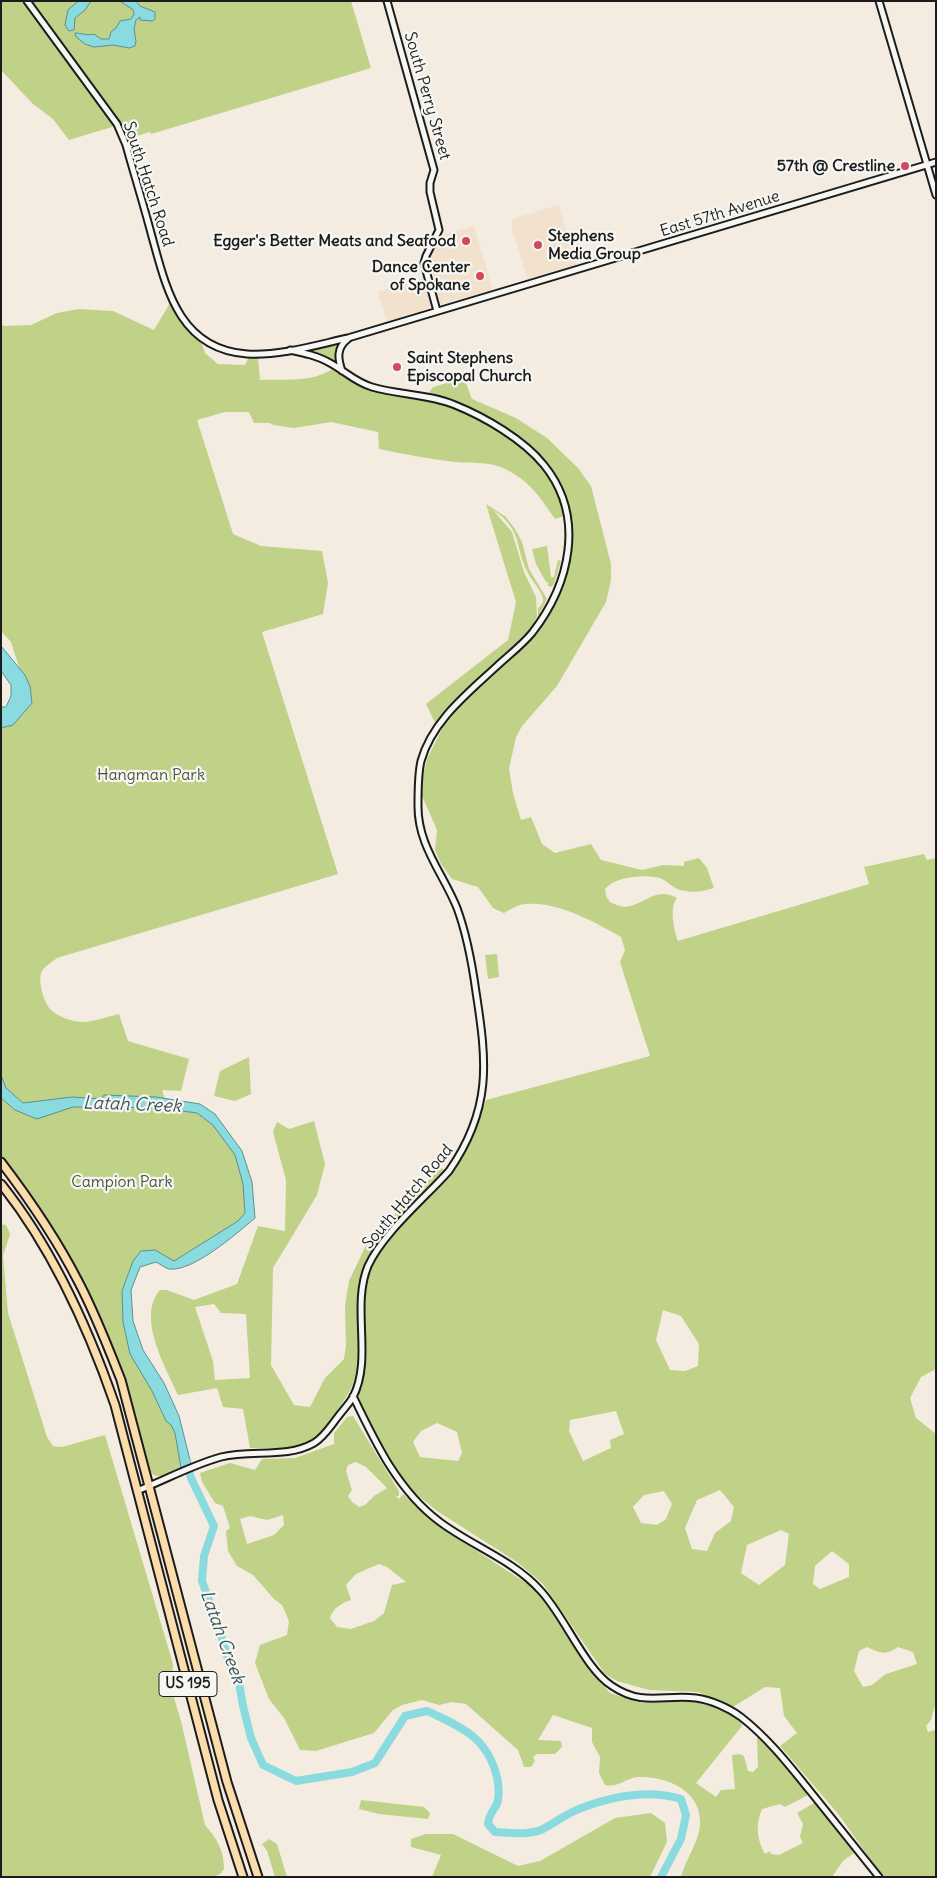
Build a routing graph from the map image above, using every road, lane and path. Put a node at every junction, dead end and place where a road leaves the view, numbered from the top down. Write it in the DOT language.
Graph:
graph roads {
  1 [pos="27,1"];
  2 [pos="387,1"];
  3 [pos="879,1"];
  4 [pos="936,162"];
  5 [pos="927,165"];
  6 [pos="936,195"];
  7 [pos="437,311"];
  8 [pos="195,334"];
  9 [pos="348,338"];
  10 [pos="290,350"];
  11 [pos="342,372"];
  12 [pos="1,1162"];
  13 [pos="1,1184"];
  14 [pos="353,1396"];
  15 [pos="150,1486"];
  16 [pos="137,1491"];
  17 [pos="243,1877"];
  18 [pos="258,1877"];
  19 [pos="879,1877"];
  1 -- 8 [label="main road, South Hatch Road"];
  2 -- 7 [label="main road, South Perry Street"];
  3 -- 5 [label="main road"];
  4 -- 5 [label="main road, East 57th Avenue"];
  5 -- 6 [label="main road"];
  5 -- 7 [label="main road, East 57th Avenue"];
  7 -- 9 [label="main road, East 57th Avenue"];
  8 -- 10 [label="main road, East 57th Avenue"];
  9 -- 10 [label="main road, East 57th Avenue"];
  9 -- 11 [label="main road"];
  10 -- 11 [label="main road, South Hatch Road"];
  11 -- 14 [label="main road, South Hatch Road"];
  12 -- 15 [label="highway, US 195"];
  13 -- 16 [label="highway, US 195"];
  14 -- 15 [label="main road, South Hatch Road"];
  14 -- 19 [label="main road"];
  15 -- 16 [label="main road, South Hatch Road"];
  15 -- 18 [label="highway, US 195"];
  16 -- 17 [label="highway, US 195"];
}
